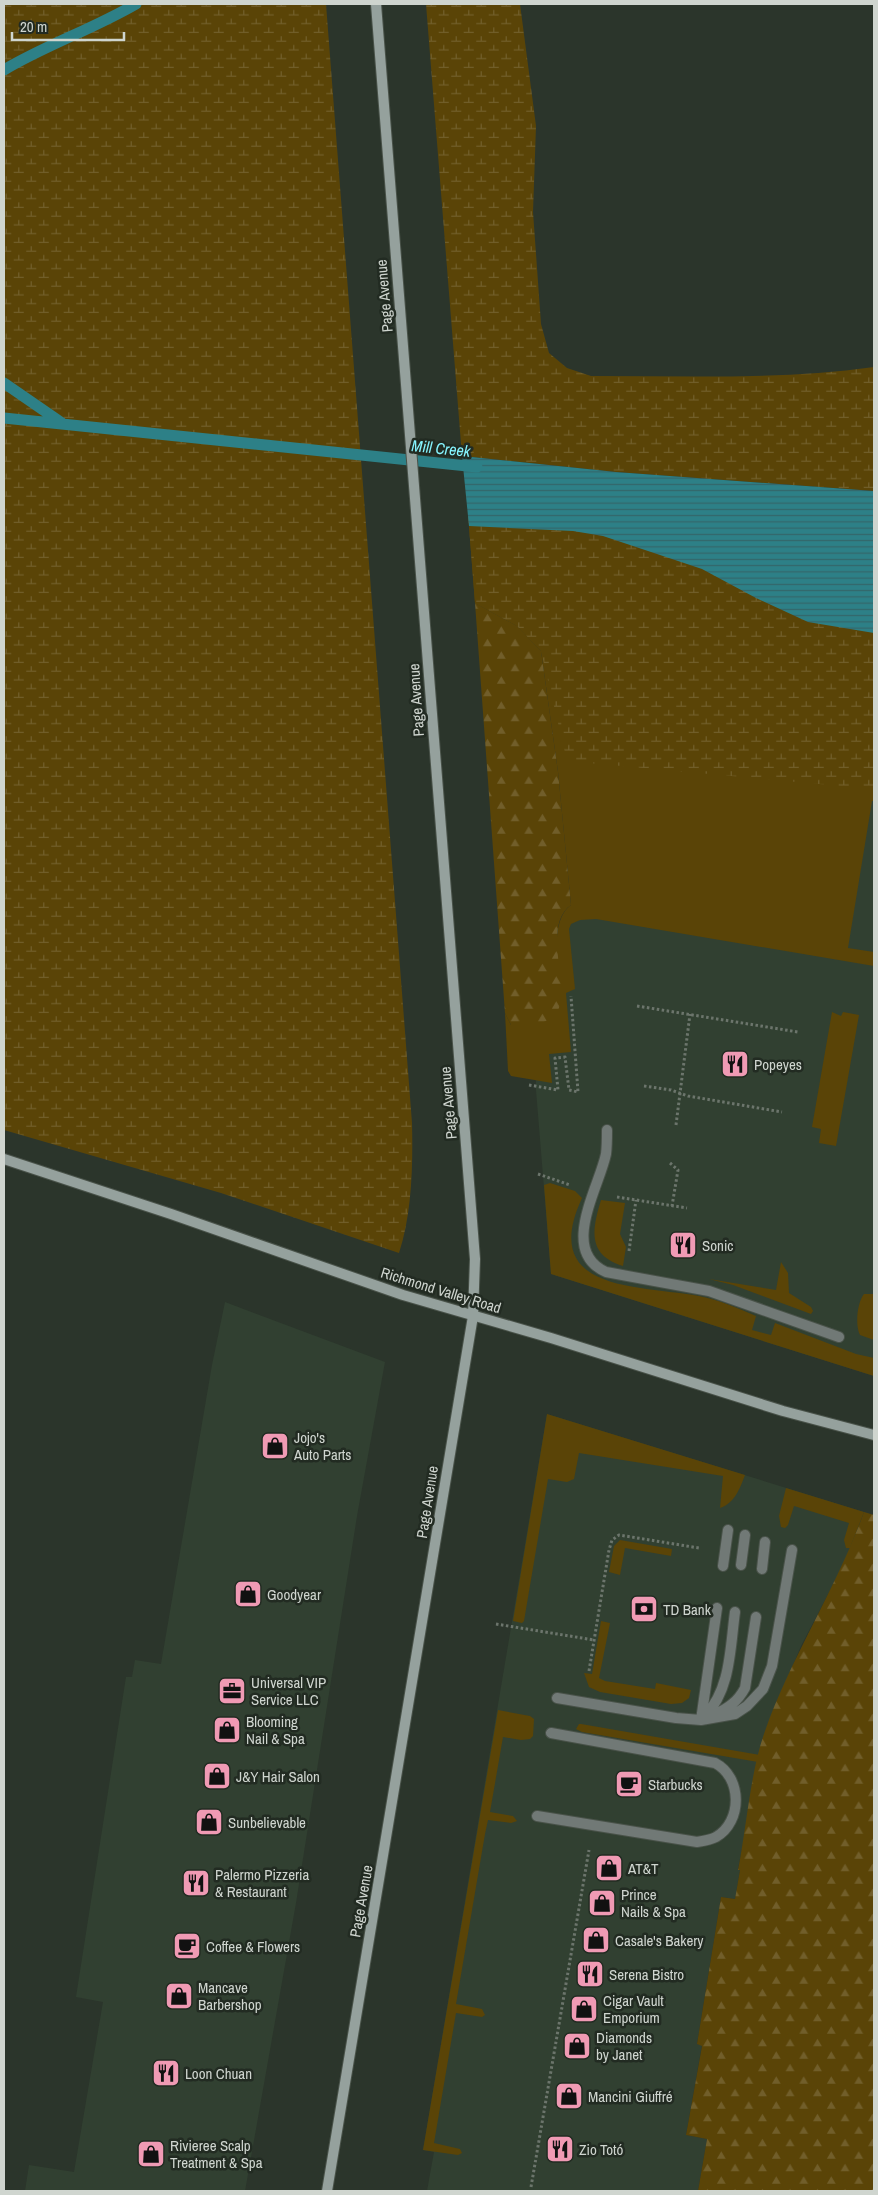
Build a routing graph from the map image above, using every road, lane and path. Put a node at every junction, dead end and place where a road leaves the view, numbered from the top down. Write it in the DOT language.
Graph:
graph roads {
  1 [pos="376,4"];
  2 [pos="571,996"];
  3 [pos="637,1006"];
  4 [pos="690,1014"];
  5 [pos="798,1032"];
  6 [pos="529,1085"];
  7 [pos="644,1086"];
  8 [pos="680,1094"];
  9 [pos="782,1112"];
  10 [pos="676,1124"];
  11 [pos="607,1130"];
  12 [pos="4,1159"];
  13 [pos="670,1163"];
  14 [pos="538,1174"];
  15 [pos="572,1185"];
  16 [pos="612,1196"];
  17 [pos="636,1200"];
  18 [pos="672,1206"];
  19 [pos="687,1208"];
  20 [pos="629,1253"];
  21 [pos="473,1316"];
  22 [pos="839,1336"];
  23 [pos="874,1435"];
  24 [pos="728,1530"];
  25 [pos="746,1536"];
  26 [pos="766,1542"];
  27 [pos="698,1548"];
  28 [pos="792,1550"];
  29 [pos="741,1565"];
  30 [pos="723,1566"];
  31 [pos="762,1569"];
  32 [pos="717,1608"];
  33 [pos="735,1612"];
  34 [pos="756,1617"];
  35 [pos="496,1624"];
  36 [pos="594,1640"];
  37 [pos="589,1671"];
  38 [pos="557,1698"];
  39 [pos="701,1720"];
  40 [pos="552,1733"];
  41 [pos="537,1816"];
  42 [pos="590,1844"];
  43 [pos="531,2187"];
  44 [pos="327,2191"];
  1 -- 21 [label="street, Page Avenue"];
  2 -- 6 [label="path"];
  3 -- 4 [label="path"];
  4 -- 5 [label="path"];
  4 -- 8 [label="path"];
  7 -- 8 [label="path"];
  8 -- 9 [label="path"];
  8 -- 10 [label="path"];
  11 -- 22 [label="lane"];
  12 -- 21 [label="street, Richmond Valley Road"];
  13 -- 18 [label="path"];
  14 -- 15 [label="path"];
  16 -- 17 [label="path"];
  17 -- 18 [label="path"];
  17 -- 20 [label="path"];
  18 -- 19 [label="path"];
  21 -- 23 [label="street, Richmond Valley Road"];
  21 -- 44 [label="street, Page Avenue"];
  24 -- 30 [label="lane"];
  25 -- 29 [label="lane"];
  26 -- 31 [label="lane"];
  27 -- 36 [label="path"];
  28 -- 39 [label="lane"];
  32 -- 39 [label="lane"];
  33 -- 39 [label="lane"];
  34 -- 39 [label="lane"];
  35 -- 36 [label="path"];
  36 -- 37 [label="path"];
  38 -- 39 [label="lane"];
  40 -- 41 [label="lane"];
  42 -- 43 [label="path"];
}
